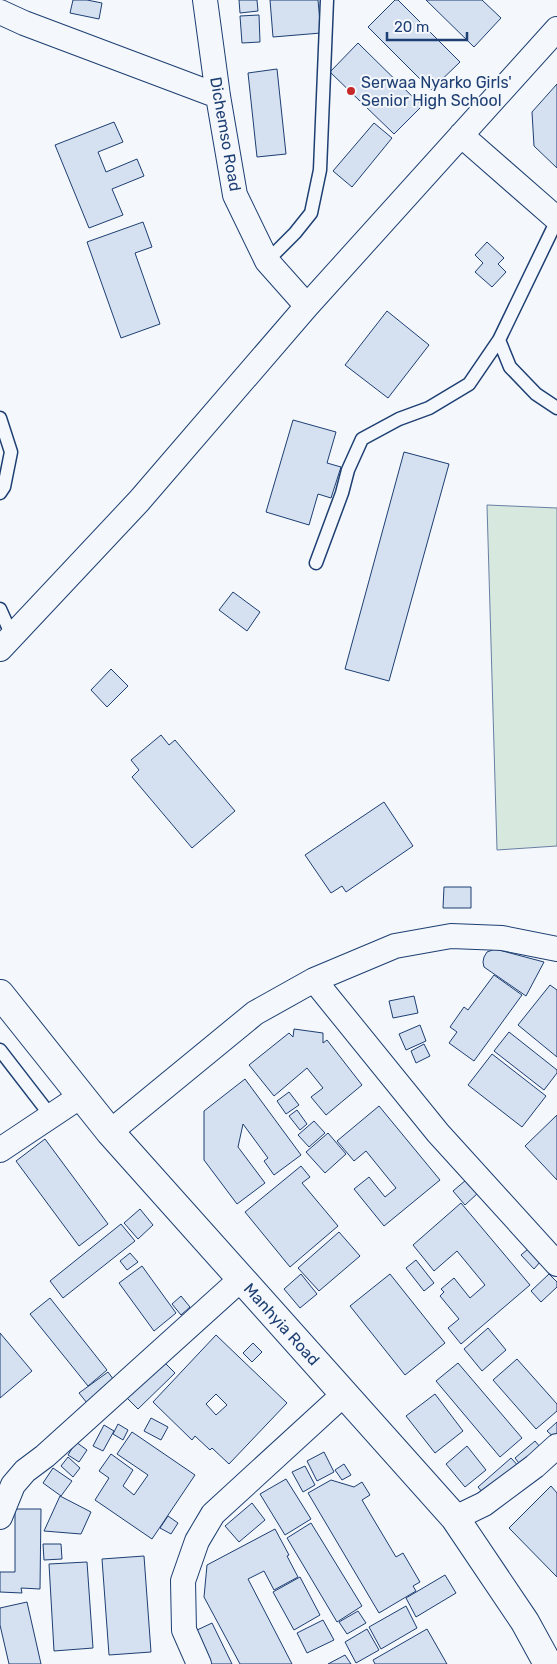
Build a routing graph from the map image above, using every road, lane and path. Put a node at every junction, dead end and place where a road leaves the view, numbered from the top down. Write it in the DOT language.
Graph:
graph roads {
  1 [pos="205,0"];
  2 [pos="327,0"];
  3 [pos="0,12"];
  4 [pos="557,29"];
  5 [pos="218,96"];
  6 [pos="460,135"];
  7 [pos="557,219"];
  8 [pos="267,261"];
  9 [pos="308,306"];
  10 [pos="499,340"];
  11 [pos="557,408"];
  12 [pos="0,418"];
  13 [pos="0,493"];
  14 [pos="316,563"];
  15 [pos="0,609"];
  16 [pos="6,642"];
  17 [pos="557,950"];
  18 [pos="314,980"];
  19 [pos="0,994"];
  20 [pos="0,1050"];
  21 [pos="81,1096"];
  22 [pos="51,1116"];
  23 [pos="110,1132"];
  24 [pos="0,1150"];
  25 [pos="557,1264"];
  26 [pos="241,1279"];
  27 [pos="344,1394"];
  28 [pos="557,1446"];
  29 [pos="0,1517"];
  30 [pos="455,1518"];
  31 [pos="199,1664"];
  32 [pos="548,1664"];
  1 -- 5 [label="street, Dichemso Road"];
  2 -- 8 [label="lane"];
  3 -- 5 [label="street"];
  4 -- 6 [label="street"];
  5 -- 8 [label="street, Dichemso Road"];
  6 -- 7 [label="street"];
  6 -- 9 [label="street"];
  7 -- 10 [label="lane"];
  8 -- 9 [label="street, Dichemso Road"];
  9 -- 16 [label="street"];
  10 -- 11 [label="lane"];
  10 -- 14 [label="lane"];
  12 -- 13 [label="lane"];
  15 -- 16 [label="lane"];
  17 -- 18 [label="street"];
  18 -- 23 [label="street"];
  18 -- 25 [label="street"];
  19 -- 21 [label="main road, Manhyia Road"];
  20 -- 22 [label="lane"];
  21 -- 22 [label="street"];
  21 -- 23 [label="main road, Manhyia Road"];
  22 -- 24 [label="street"];
  23 -- 26 [label="main road, Manhyia Road"];
  26 -- 27 [label="main road, Manhyia Road"];
  26 -- 29 [label="street"];
  27 -- 30 [label="main road, Manhyia Road"];
  27 -- 31 [label="street"];
  28 -- 30 [label="street"];
  30 -- 32 [label="main road, Manhyia Road"];
}
